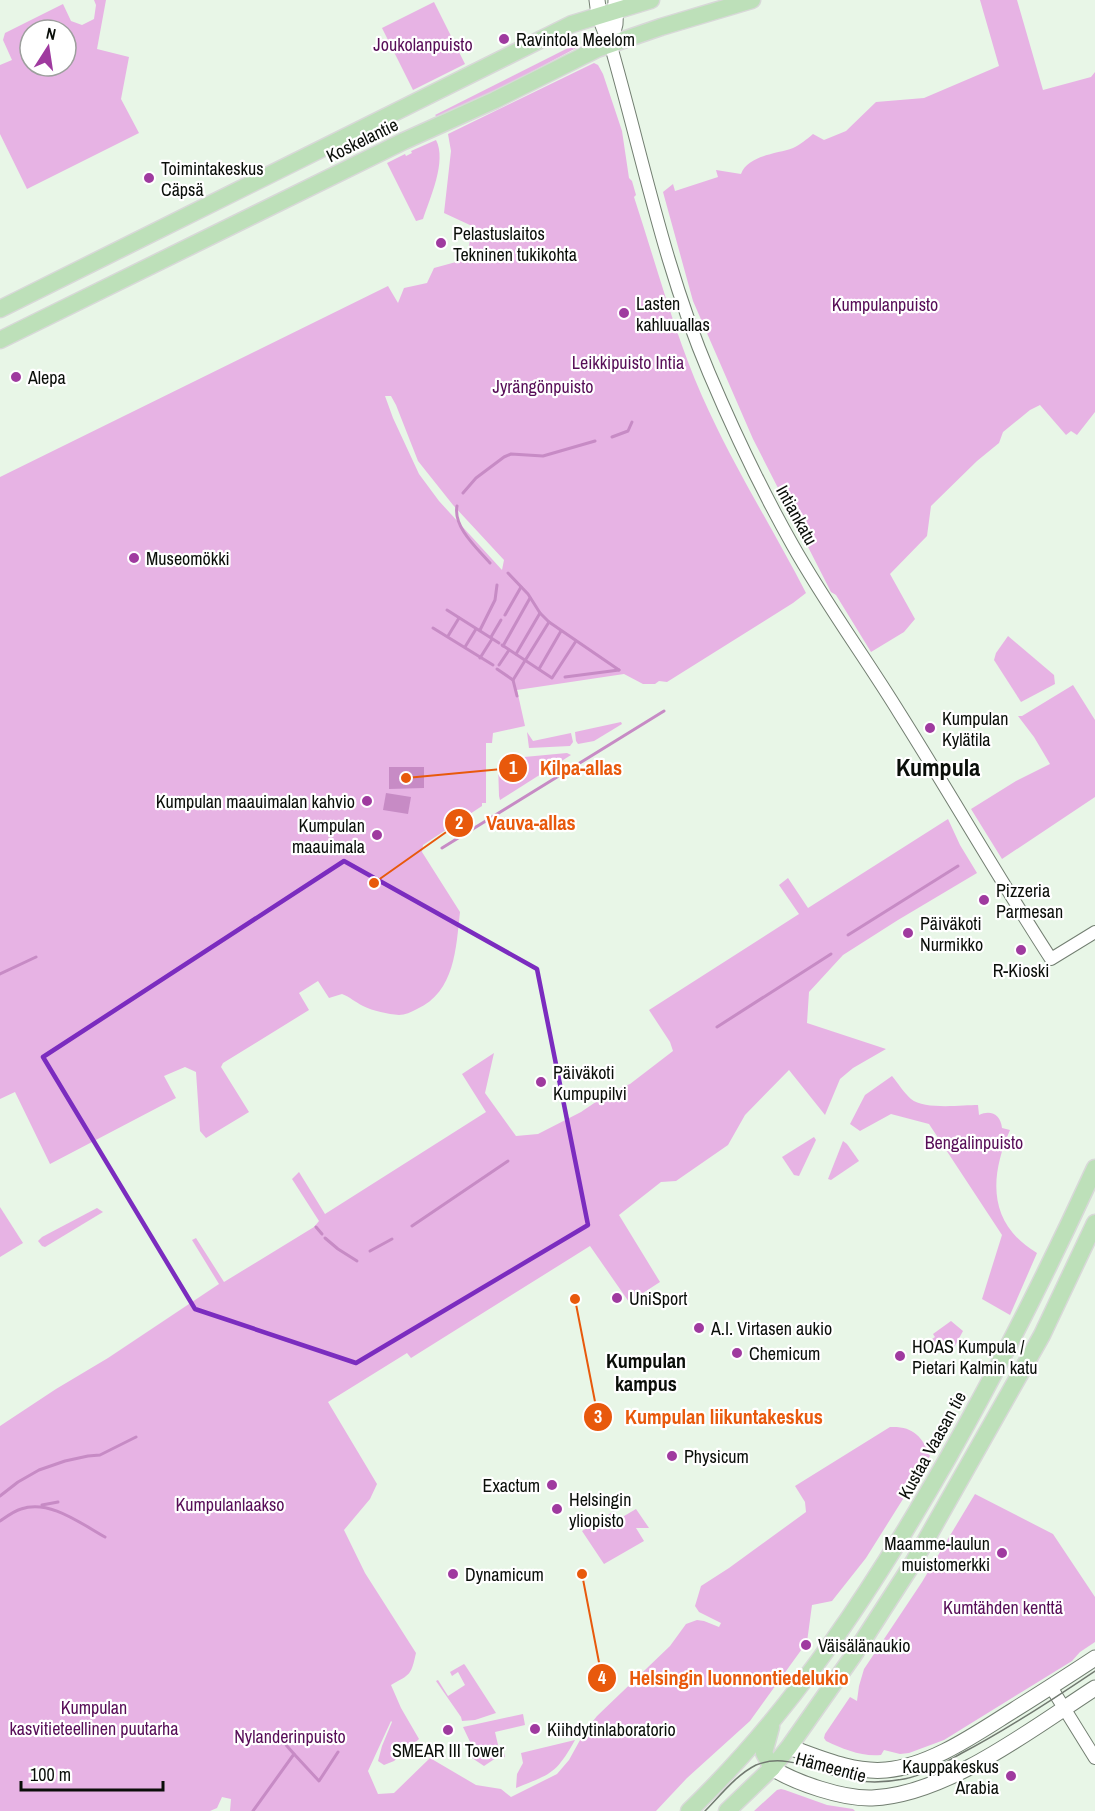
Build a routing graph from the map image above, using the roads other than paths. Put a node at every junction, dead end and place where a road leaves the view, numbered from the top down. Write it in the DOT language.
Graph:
graph roads {
  1 [pos="651,0"];
  2 [pos="752,0"];
  3 [pos="616,5"];
  4 [pos="598,7"];
  5 [pos="610,43"];
  6 [pos="0,309"];
  7 [pos="0,340"];
  8 [pos="1095,932"];
  9 [pos="1095,1168"];
  10 [pos="1095,1223"];
  11 [pos="1095,1658"];
  12 [pos="1051,1687"];
  13 [pos="1095,1688"];
  14 [pos="1065,1708"];
  15 [pos="771,1724"];
  16 [pos="766,1744"];
  17 [pos="789,1747"];
  18 [pos="747,1752"];
  19 [pos="1095,1758"];
  20 [pos="772,1768"];
  21 [pos="689,1811"];
  22 [pos="727,1811"];
  1 -- 3 [label="main road, Koskelantie"];
  2 -- 5 [label="main road, Koskelantie"];
  3 -- 4 [label="main road, Koskelantie"];
  3 -- 5 [label="main road"];
  4 -- 5 [label="main road"];
  4 -- 6 [label="main road, Koskelantie"];
  5 -- 7 [label="main road, Koskelantie"];
  5 -- 8 [label="street, Intiankatu"];
  9 -- 15 [label="main road, Kustaa Vaasan tie"];
  10 -- 17 [label="main road"];
  11 -- 12 [label="main road, Hämeentie"];
  12 -- 14 [label="street"];
  12 -- 17 [label="main road, Hämeentie"];
  13 -- 14 [label="main road, Hämeentie"];
  14 -- 19 [label="street"];
  14 -- 20 [label="main road, Hämeentie"];
  15 -- 16 [label="main road"];
  15 -- 18 [label="main road"];
  16 -- 17 [label="main road"];
  16 -- 18 [label="main road"];
  16 -- 20 [label="main road"];
  17 -- 20 [label="main road"];
  18 -- 21 [label="main road"];
  20 -- 22 [label="main road, Hämeentie"];
}
